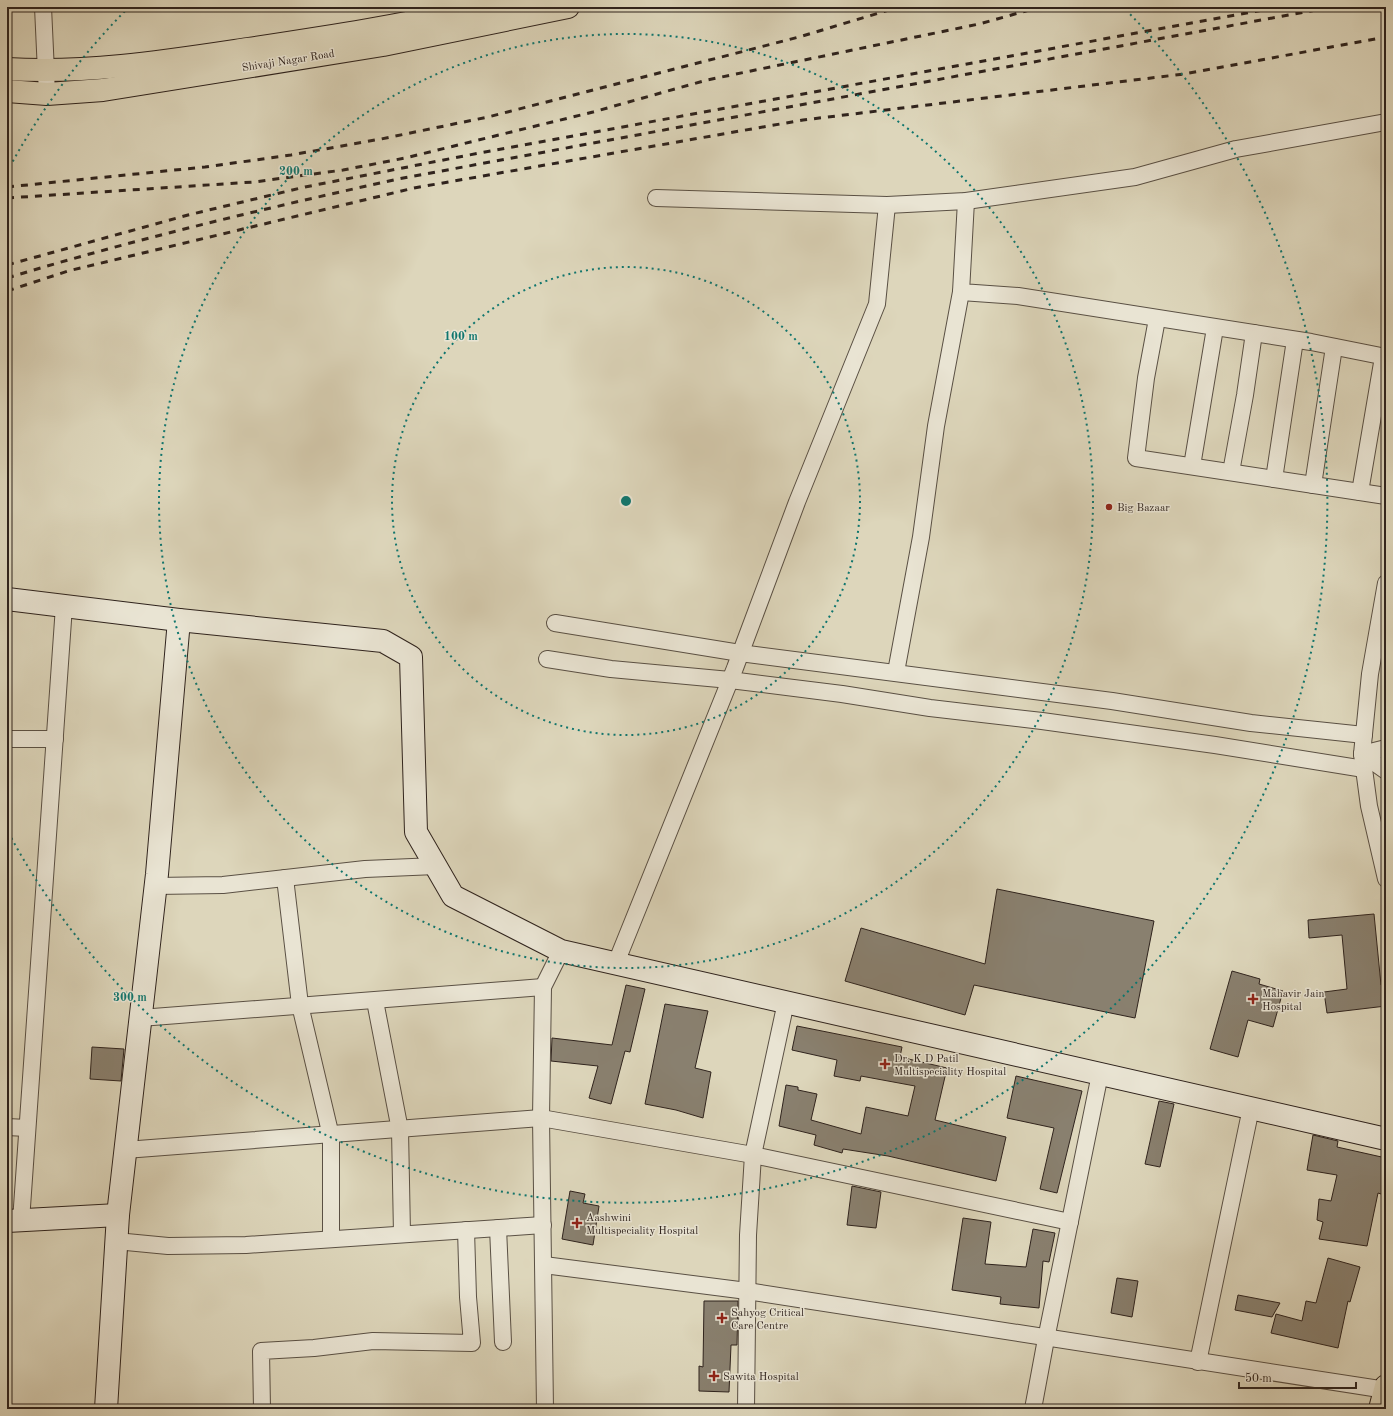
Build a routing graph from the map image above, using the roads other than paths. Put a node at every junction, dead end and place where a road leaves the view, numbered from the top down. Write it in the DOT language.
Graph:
graph roads {
  1 [pos="43,7"];
  2 [pos="484,7"];
  3 [pos="568,7"];
  4 [pos="7,69"];
  5 [pos="46,72"];
  6 [pos="7,91"];
  7 [pos="47,94"];
  8 [pos="1386,122"];
  9 [pos="656,198"];
  10 [pos="966,201"];
  11 [pos="886,205"];
  12 [pos="961,292"];
  13 [pos="1157,319"];
  14 [pos="1215,328"];
  15 [pos="1254,333"];
  16 [pos="1295,340"];
  17 [pos="1334,347"];
  18 [pos="1384,357"];
  19 [pos="1192,466"];
  20 [pos="1230,472"];
  21 [pos="1274,479"];
  22 [pos="1313,485"];
  23 [pos="1360,492"];
  24 [pos="1386,496"];
  25 [pos="1386,583"];
  26 [pos="7,599"];
  27 [pos="64,606"];
  28 [pos="179,620"];
  29 [pos="555,623"];
  30 [pos="740,652"];
  31 [pos="547,658"];
  32 [pos="896,672"];
  33 [pos="730,680"];
  34 [pos="1364,735"];
  35 [pos="7,739"];
  36 [pos="55,739"];
  37 [pos="1386,748"];
  38 [pos="1363,761"];
  39 [pos="1386,771"];
  40 [pos="436,866"];
  41 [pos="285,878"];
  42 [pos="1386,879"];
  43 [pos="155,886"];
  44 [pos="561,951"];
  45 [pos="616,963"];
  46 [pos="543,987"];
  47 [pos="375,1001"];
  48 [pos="786,1002"];
  49 [pos="300,1005"];
  50 [pos="140,1018"];
  51 [pos="1100,1074"];
  52 [pos="1251,1108"];
  53 [pos="541,1118"];
  54 [pos="7,1127"];
  55 [pos="27,1128"];
  56 [pos="400,1130"];
  57 [pos="331,1136"];
  58 [pos="1386,1139"];
  59 [pos="125,1150"];
  60 [pos="753,1155"];
  61 [pos="118,1216"];
  62 [pos="14,1221"];
  63 [pos="1070,1222"];
  64 [pos="543,1225"];
  65 [pos="498,1228"];
  66 [pos="466,1230"];
  67 [pos="402,1234"];
  68 [pos="331,1238"];
  69 [pos="116,1241"];
  70 [pos="544,1265"];
  71 [pos="747,1291"];
  72 [pos="1046,1339"];
  73 [pos="503,1342"];
  74 [pos="1198,1362"];
  75 [pos="1384,1394"];
  76 [pos="106,1409"];
  77 [pos="262,1409"];
  78 [pos="545,1409"];
  79 [pos="746,1409"];
  80 [pos="1034,1409"];
  1 -- 5 [label="street"];
  2 -- 5 [label="main road, Shivaji Nagar Road"];
  3 -- 7 [label="main road, Shivaji Nagar Road"];
  4 -- 5 [label="main road, Shivaji Nagar Road"];
  5 -- 7 [label="street"];
  6 -- 7 [label="main road, Shivaji Nagar Road"];
  8 -- 10 [label="street"];
  9 -- 11 [label="street"];
  10 -- 11 [label="street"];
  10 -- 12 [label="street"];
  11 -- 30 [label="street"];
  12 -- 13 [label="street"];
  12 -- 32 [label="street"];
  13 -- 14 [label="street"];
  13 -- 19 [label="street"];
  14 -- 15 [label="street"];
  14 -- 19 [label="street"];
  15 -- 16 [label="street"];
  15 -- 20 [label="street"];
  16 -- 17 [label="street"];
  16 -- 21 [label="street"];
  17 -- 18 [label="street"];
  17 -- 22 [label="street"];
  18 -- 23 [label="street"];
  19 -- 20 [label="street"];
  20 -- 21 [label="street"];
  21 -- 22 [label="street"];
  22 -- 23 [label="street"];
  23 -- 24 [label="street"];
  25 -- 34 [label="street"];
  26 -- 27 [label="main road"];
  27 -- 28 [label="main road"];
  27 -- 36 [label="street"];
  28 -- 40 [label="main road"];
  28 -- 43 [label="main road"];
  29 -- 30 [label="street"];
  30 -- 32 [label="street"];
  30 -- 33 [label="street"];
  31 -- 33 [label="street"];
  32 -- 34 [label="street"];
  33 -- 38 [label="street"];
  33 -- 45 [label="street"];
  34 -- 38 [label="street"];
  35 -- 36 [label="street"];
  36 -- 55 [label="street"];
  37 -- 38 [label="street"];
  38 -- 39 [label="street"];
  38 -- 42 [label="street"];
  40 -- 41 [label="street"];
  40 -- 44 [label="main road"];
  41 -- 43 [label="street"];
  41 -- 49 [label="street"];
  43 -- 50 [label="main road"];
  44 -- 45 [label="main road"];
  44 -- 46 [label="street"];
  45 -- 48 [label="main road"];
  46 -- 47 [label="street"];
  46 -- 53 [label="street"];
  47 -- 49 [label="street"];
  47 -- 56 [label="street"];
  48 -- 51 [label="main road"];
  48 -- 60 [label="street"];
  49 -- 50 [label="street"];
  49 -- 57 [label="street"];
  50 -- 59 [label="main road"];
  51 -- 52 [label="main road"];
  51 -- 63 [label="street"];
  52 -- 58 [label="main road"];
  52 -- 74 [label="street"];
  53 -- 56 [label="street"];
  53 -- 60 [label="street"];
  53 -- 64 [label="street"];
  54 -- 55 [label="street"];
  55 -- 62 [label="street"];
  56 -- 57 [label="street"];
  56 -- 67 [label="street"];
  57 -- 59 [label="street"];
  57 -- 68 [label="street"];
  59 -- 61 [label="main road"];
  60 -- 63 [label="street"];
  60 -- 71 [label="street"];
  61 -- 62 [label="main road"];
  61 -- 69 [label="main road"];
  63 -- 72 [label="street"];
  64 -- 65 [label="street"];
  64 -- 70 [label="street"];
  65 -- 66 [label="street"];
  65 -- 73 [label="street"];
  66 -- 67 [label="street"];
  66 -- 77 [label="street"];
  67 -- 68 [label="street"];
  68 -- 69 [label="street"];
  69 -- 76 [label="main road"];
  70 -- 71 [label="street"];
  70 -- 78 [label="street"];
  71 -- 72 [label="street"];
  71 -- 79 [label="street"];
  72 -- 74 [label="street"];
  72 -- 80 [label="street"];
  74 -- 75 [label="street"];
}
